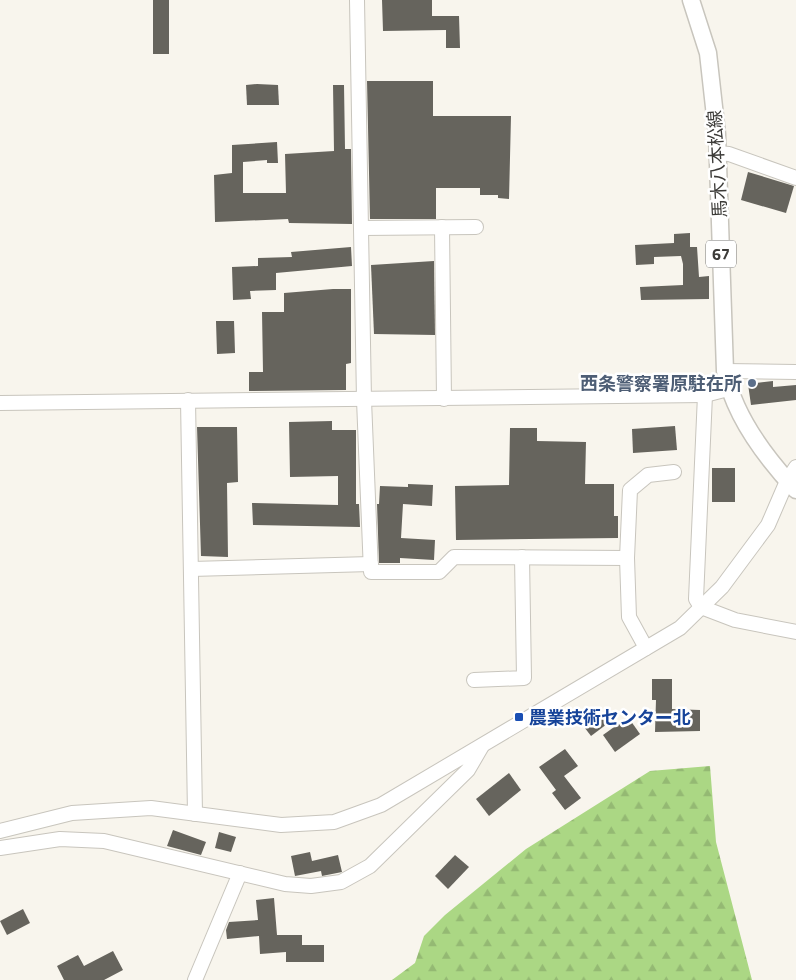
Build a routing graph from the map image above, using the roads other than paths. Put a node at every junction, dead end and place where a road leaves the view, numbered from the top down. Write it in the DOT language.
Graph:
graph roads {
  1 [pos="358,0"];
  2 [pos="691,0"];
  3 [pos="717,153"];
  4 [pos="796,178"];
  5 [pos="442,227"];
  6 [pos="476,227"];
  7 [pos="362,228"];
  8 [pos="725,371"];
  9 [pos="796,372"];
  10 [pos="728,389"];
  11 [pos="705,395"];
  12 [pos="444,399"];
  13 [pos="188,400"];
  14 [pos="364,400"];
  15 [pos="0,403"];
  16 [pos="674,472"];
  17 [pos="793,479"];
  18 [pos="522,557"];
  19 [pos="627,558"];
  20 [pos="371,564"];
  21 [pos="191,569"];
  22 [pos="701,607"];
  23 [pos="796,632"];
  24 [pos="646,648"];
  25 [pos="474,680"];
  26 [pos="482,745"];
  27 [pos="196,814"];
  28 [pos="0,831"];
  29 [pos="0,848"];
  30 [pos="240,874"];
  31 [pos="195,980"];
  1 -- 7 [label="street"];
  2 -- 3 [label="main road, 馬木八本松線 / 67"];
  3 -- 4 [label="street"];
  3 -- 8 [label="main road, 馬木八本松線 / 67"];
  5 -- 6 [label="street"];
  5 -- 7 [label="street"];
  5 -- 12 [label="street"];
  7 -- 14 [label="street"];
  8 -- 9 [label="street"];
  8 -- 10 [label="main road, 馬木八本松線 / 67"];
  10 -- 11 [label="street"];
  10 -- 17 [label="main road, 馬木八本松線 / 67"];
  11 -- 12 [label="street"];
  11 -- 22 [label="street"];
  12 -- 14 [label="street"];
  13 -- 14 [label="street"];
  13 -- 15 [label="street"];
  13 -- 21 [label="street"];
  14 -- 20 [label="street"];
  16 -- 19 [label="street"];
  17 -- 22 [label="street"];
  18 -- 19 [label="street"];
  18 -- 20 [label="street"];
  18 -- 25 [label="street"];
  19 -- 24 [label="street"];
  20 -- 21 [label="street"];
  21 -- 27 [label="street"];
  22 -- 23 [label="street"];
  22 -- 24 [label="street"];
  24 -- 26 [label="street"];
  26 -- 27 [label="street"];
  26 -- 30 [label="street"];
  27 -- 28 [label="street"];
  29 -- 30 [label="street"];
  30 -- 31 [label="street"];
}
